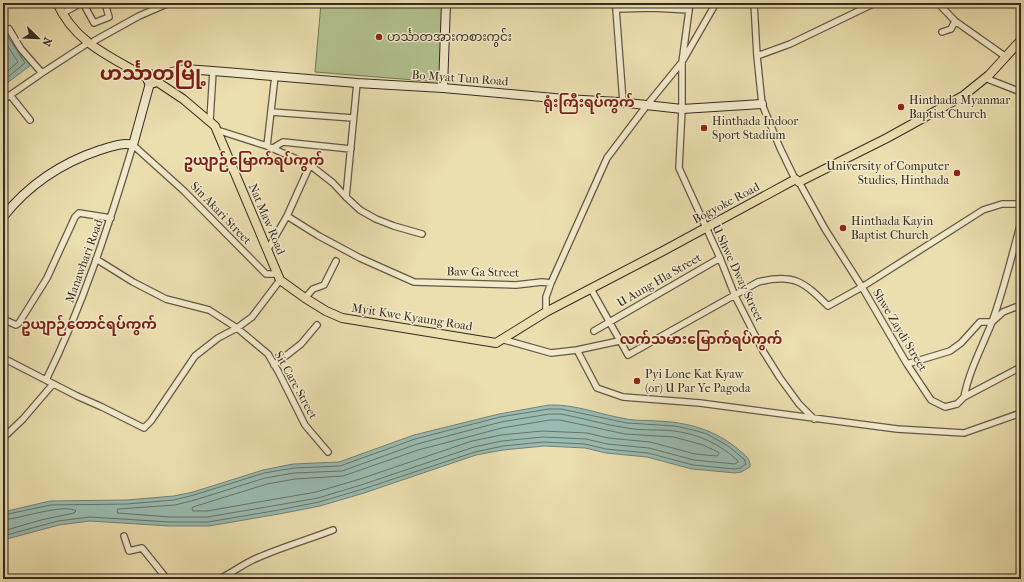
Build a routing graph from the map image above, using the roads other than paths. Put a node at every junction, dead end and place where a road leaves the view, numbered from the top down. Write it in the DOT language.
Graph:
graph roads {
  1 [pos="82,3"];
  2 [pos="104,3"];
  3 [pos="169,3"];
  4 [pos="446,3"];
  5 [pos="690,3"];
  6 [pos="716,3"];
  7 [pos="754,3"];
  8 [pos="875,3"];
  9 [pos="938,3"];
  10 [pos="62,6"];
  11 [pos="616,6"];
  12 [pos="689,10"];
  13 [pos="955,21"];
  14 [pos="9,29"];
  15 [pos="942,32"];
  16 [pos="1021,40"];
  17 [pos="91,42"];
  18 [pos="757,56"];
  19 [pos="1006,57"];
  20 [pos="682,62"];
  21 [pos="213,71"];
  22 [pos="42,73"];
  23 [pos="275,76"];
  24 [pos="152,78"];
  25 [pos="985,78"];
  26 [pos="356,83"];
  27 [pos="443,88"];
  28 [pos="1021,92"];
  29 [pos="10,95"];
  30 [pos="3,100"];
  31 [pos="623,102"];
  32 [pos="762,104"];
  33 [pos="647,105"];
  34 [pos="682,109"];
  35 [pos="271,112"];
  36 [pos="353,118"];
  37 [pos="30,120"];
  38 [pos="210,120"];
  39 [pos="217,130"];
  40 [pos="130,144"];
  41 [pos="267,146"];
  42 [pos="273,148"];
  43 [pos="350,149"];
  44 [pos="310,165"];
  45 [pos="797,181"];
  46 [pos="346,197"];
  47 [pos="1021,204"];
  48 [pos="287,216"];
  49 [pos="3,217"];
  50 [pos="111,218"];
  51 [pos="1021,222"];
  52 [pos="705,227"];
  53 [pos="422,234"];
  54 [pos="268,249"];
  55 [pos="720,258"];
  56 [pos="96,259"];
  57 [pos="336,261"];
  58 [pos="279,277"];
  59 [pos="551,283"];
  60 [pos="862,288"];
  61 [pos="591,289"];
  62 [pos="735,296"];
  63 [pos="305,298"];
  64 [pos="1021,305"];
  65 [pos="546,312"];
  66 [pos="3,319"];
  67 [pos="609,321"];
  68 [pos="992,322"];
  69 [pos="317,325"];
  70 [pos="237,328"];
  71 [pos="594,330"];
  72 [pos="501,339"];
  73 [pos="619,341"];
  74 [pos="577,350"];
  75 [pos="3,358"];
  76 [pos="907,364"];
  77 [pos="274,365"];
  78 [pos="1021,367"];
  79 [pos="46,380"];
  80 [pos="53,384"];
  81 [pos="964,397"];
  82 [pos="1021,413"];
  83 [pos="814,419"];
  84 [pos="3,438"];
  85 [pos="328,452"];
  86 [pos="333,530"];
  87 [pos="124,536"];
  88 [pos="168,579"];
  89 [pos="219,579"];
  1 -- 2 [label="street"];
  1 -- 10 [label="street"];
  3 -- 17 [label="street"];
  4 -- 27 [label="street"];
  5 -- 12 [label="street, U Shwe Dway Street"];
  6 -- 20 [label="street"];
  7 -- 18 [label="street, Shwe Zaydi Street"];
  8 -- 18 [label="street"];
  9 -- 13 [label="street"];
  10 -- 17 [label="main road, Nat Maw Road"];
  11 -- 12 [label="street"];
  11 -- 31 [label="street"];
  12 -- 20 [label="street, U Shwe Dway Street"];
  13 -- 15 [label="street"];
  13 -- 19 [label="street"];
  14 -- 22 [label="street"];
  16 -- 19 [label="main road, Bogyoke Road"];
  17 -- 22 [label="street"];
  17 -- 24 [label="main road, Nat Maw Road"];
  18 -- 32 [label="street, Shwe Zaydi Street"];
  19 -- 25 [label="main road, Bogyoke Road"];
  20 -- 33 [label="street"];
  20 -- 34 [label="street, U Shwe Dway Street"];
  21 -- 23 [label="street, Bo Myat Tun Road"];
  21 -- 24 [label="street, Bo Myat Tun Road"];
  21 -- 38 [label="street"];
  22 -- 29 [label="street"];
  23 -- 26 [label="street, Bo Myat Tun Road"];
  23 -- 35 [label="street"];
  24 -- 38 [label="main road, Nat Maw Road"];
  24 -- 40 [label="street"];
  25 -- 28 [label="street"];
  25 -- 45 [label="main road, Bogyoke Road"];
  26 -- 27 [label="street, Bo Myat Tun Road"];
  26 -- 36 [label="street"];
  27 -- 31 [label="street, Bo Myat Tun Road"];
  29 -- 30 [label="street"];
  29 -- 37 [label="street"];
  31 -- 33 [label="street, Bo Myat Tun Road"];
  32 -- 34 [label="street, Bo Myat Tun Road"];
  32 -- 45 [label="street, Shwe Zaydi Street"];
  33 -- 34 [label="street, Bo Myat Tun Road"];
  33 -- 59 [label="street"];
  34 -- 52 [label="street, U Shwe Dway Street"];
  35 -- 36 [label="street"];
  35 -- 41 [label="street"];
  36 -- 43 [label="street"];
  38 -- 39 [label="main road, Nat Maw Road"];
  39 -- 41 [label="street"];
  39 -- 54 [label="main road, Nat Maw Road"];
  40 -- 49 [label="street"];
  40 -- 50 [label="street, Manawhari Road"];
  40 -- 58 [label="street, Sin Akari Street"];
  41 -- 42 [label="street"];
  42 -- 43 [label="street"];
  42 -- 44 [label="street"];
  43 -- 46 [label="street"];
  44 -- 46 [label="street"];
  44 -- 48 [label="street"];
  45 -- 52 [label="main road, Bogyoke Road"];
  45 -- 60 [label="street, Shwe Zaydi Street"];
  46 -- 53 [label="street"];
  47 -- 60 [label="street"];
  48 -- 54 [label="street"];
  48 -- 59 [label="street, Baw Ga Street"];
  50 -- 56 [label="street, Manawhari Road"];
  50 -- 66 [label="street"];
  51 -- 68 [label="street"];
  52 -- 55 [label="street, U Shwe Dway Street"];
  52 -- 61 [label="main road, Bogyoke Road"];
  54 -- 58 [label="main road, Nat Maw Road"];
  55 -- 62 [label="street, U Shwe Dway Street"];
  55 -- 67 [label="street, U Aung Hla Street"];
  56 -- 70 [label="street, Sit Care Street"];
  56 -- 79 [label="street, Manawhari Road"];
  57 -- 63 [label="street"];
  58 -- 63 [label="main road, Myit Kwe Kyaung Road"];
  58 -- 70 [label="street"];
  59 -- 65 [label="street"];
  60 -- 62 [label="street"];
  60 -- 76 [label="street, Shwe Zaydi Street"];
  61 -- 65 [label="main road, Bogyoke Road"];
  61 -- 67 [label="street"];
  62 -- 73 [label="street"];
  62 -- 83 [label="street, U Shwe Dway Street"];
  63 -- 72 [label="main road, Myit Kwe Kyaung Road"];
  64 -- 68 [label="street"];
  65 -- 72 [label="main road, Bogyoke Road"];
  67 -- 71 [label="street, U Aung Hla Street"];
  67 -- 73 [label="street"];
  68 -- 76 [label="street"];
  68 -- 81 [label="street"];
  69 -- 77 [label="street"];
  70 -- 77 [label="street, Sit Care Street"];
  70 -- 80 [label="street"];
  72 -- 74 [label="street"];
  73 -- 74 [label="street"];
  74 -- 83 [label="street"];
  75 -- 79 [label="street"];
  76 -- 81 [label="street, Shwe Zaydi Street"];
  77 -- 85 [label="street, Sit Care Street"];
  78 -- 81 [label="street, Shwe Zaydi Street"];
  79 -- 80 [label="street"];
  80 -- 84 [label="street"];
  82 -- 83 [label="street"];
  86 -- 89 [label="street"];
  87 -- 88 [label="street"];
}
